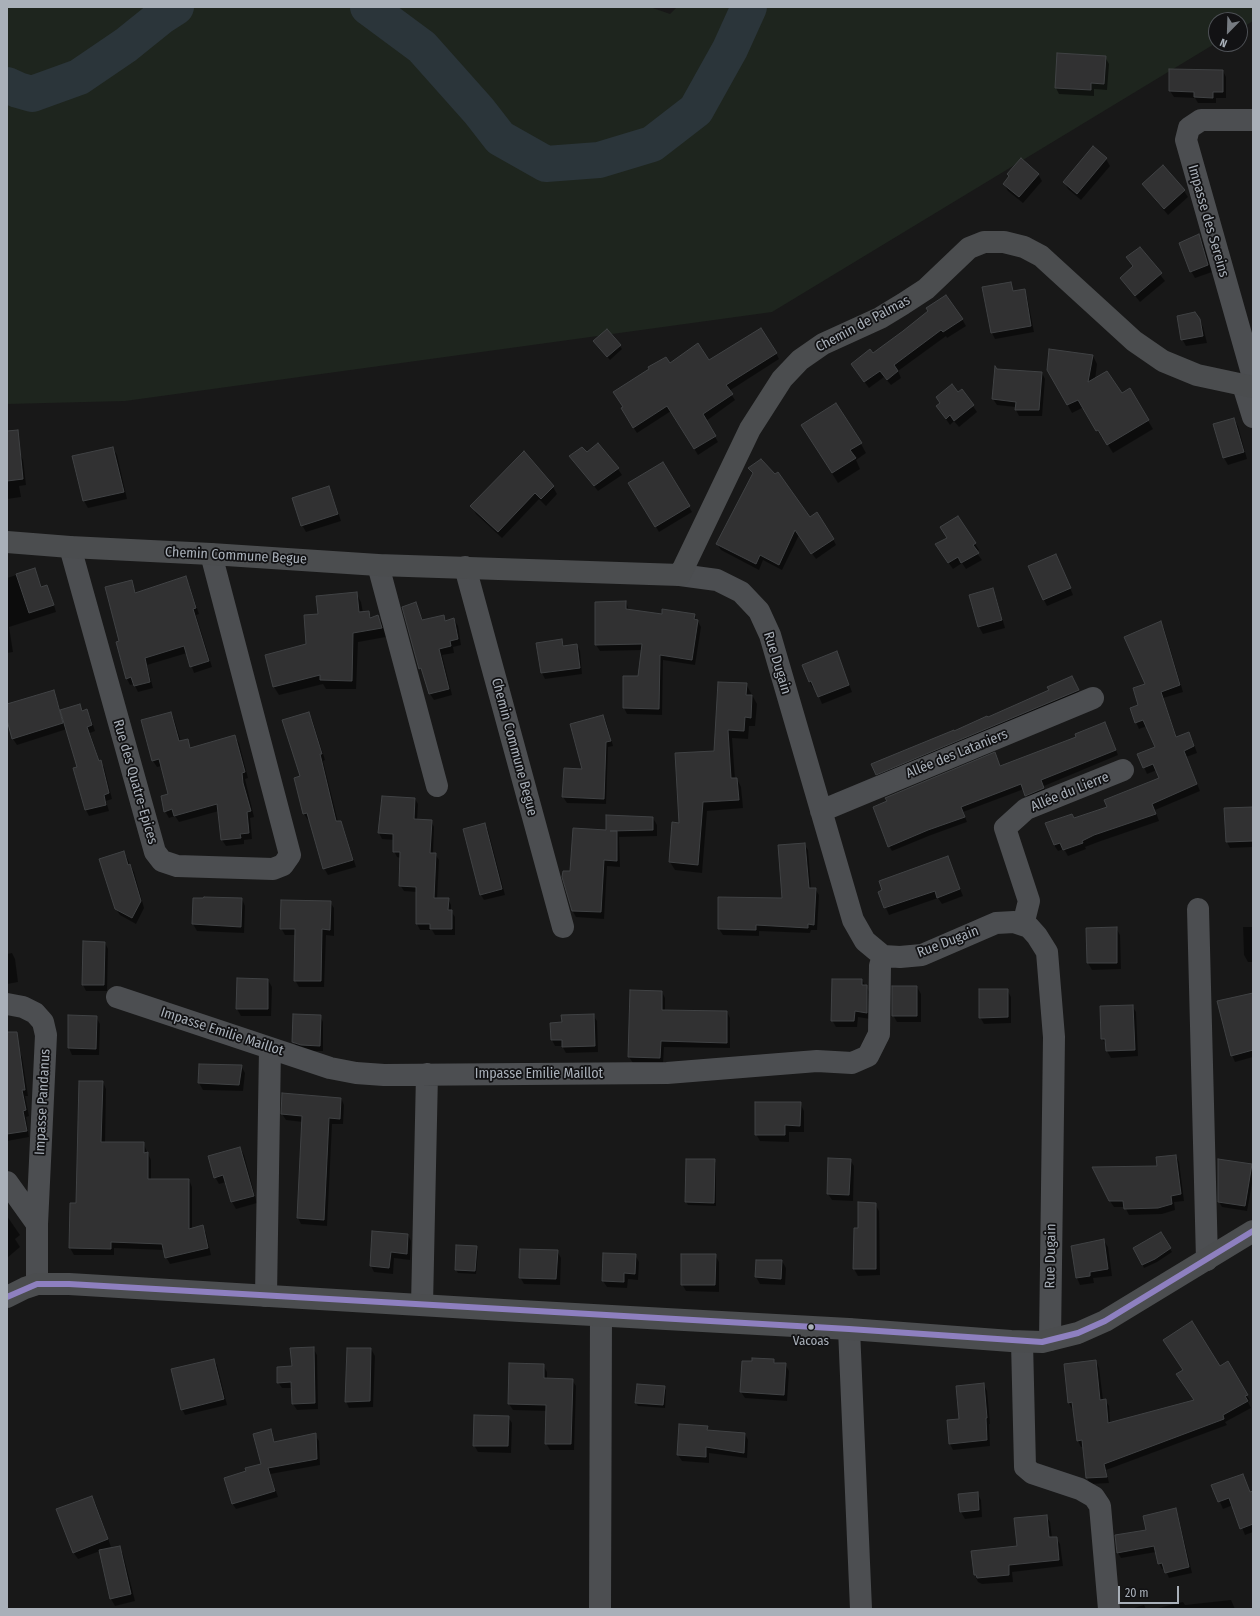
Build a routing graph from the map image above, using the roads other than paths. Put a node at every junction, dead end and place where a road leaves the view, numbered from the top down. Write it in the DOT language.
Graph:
graph roads {
  1 [pos="1253,120"];
  2 [pos="1250,383"];
  3 [pos="1253,417"];
  4 [pos="7,542"];
  5 [pos="70,547"];
  6 [pos="211,554"];
  7 [pos="378,565"];
  8 [pos="465,567"];
  9 [pos="680,575"];
  10 [pos="1093,698"];
  11 [pos="1123,770"];
  12 [pos="437,786"];
  13 [pos="821,811"];
  14 [pos="1198,909"];
  15 [pos="1023,925"];
  16 [pos="563,927"];
  17 [pos="883,956"];
  18 [pos="117,997"];
  19 [pos="7,1004"];
  20 [pos="270,1048"];
  21 [pos="427,1074"];
  22 [pos="7,1182"];
  23 [pos="37,1224"];
  24 [pos="1253,1231"];
  25 [pos="1207,1260"];
  26 [pos="37,1284"];
  27 [pos="266,1296"];
  28 [pos="7,1297"];
  29 [pos="422,1305"];
  30 [pos="601,1316"];
  31 [pos="849,1329"];
  32 [pos="1050,1340"];
  33 [pos="1022,1342"];
  34 [pos="600,1609"];
  35 [pos="861,1609"];
  36 [pos="1108,1609"];
  1 -- 2 [label="street, Impasse des Sereins"];
  2 -- 3 [label="street, Impasse des Sereins"];
  2 -- 9 [label="street, Chemin de Palmas"];
  4 -- 5 [label="street, Chemin Commune Begue"];
  5 -- 6 [label="street, Chemin Commune Begue"];
  5 -- 6 [label="street, Rue des Quatre-Epices"];
  6 -- 7 [label="street, Chemin Commune Begue"];
  7 -- 8 [label="street, Chemin Commune Begue"];
  7 -- 12 [label="street"];
  8 -- 9 [label="street, Chemin Commune Begue"];
  8 -- 16 [label="street, Chemin Commune Begue"];
  9 -- 13 [label="street, Rue Dugain"];
  10 -- 13 [label="street, Allée des Lataniers"];
  11 -- 15 [label="street, Allée du Lierre"];
  13 -- 17 [label="street, Rue Dugain"];
  14 -- 25 [label="street"];
  15 -- 17 [label="street, Rue Dugain"];
  15 -- 32 [label="street, Rue Dugain"];
  17 -- 21 [label="street, Impasse Emilie Maillot"];
  18 -- 20 [label="street, Impasse Emilie Maillot"];
  19 -- 23 [label="street, Impasse Pandanus"];
  20 -- 21 [label="street, Impasse Emilie Maillot"];
  20 -- 27 [label="street"];
  21 -- 29 [label="street"];
  22 -- 23 [label="street"];
  23 -- 26 [label="street, Impasse Pandanus"];
  24 -- 25 [label="street"];
  25 -- 32 [label="street"];
  26 -- 27 [label="street"];
  26 -- 28 [label="street"];
  27 -- 29 [label="street"];
  29 -- 30 [label="street"];
  30 -- 31 [label="street"];
  30 -- 34 [label="street"];
  31 -- 33 [label="street"];
  31 -- 35 [label="street"];
  32 -- 33 [label="street"];
  33 -- 36 [label="street"];
}
